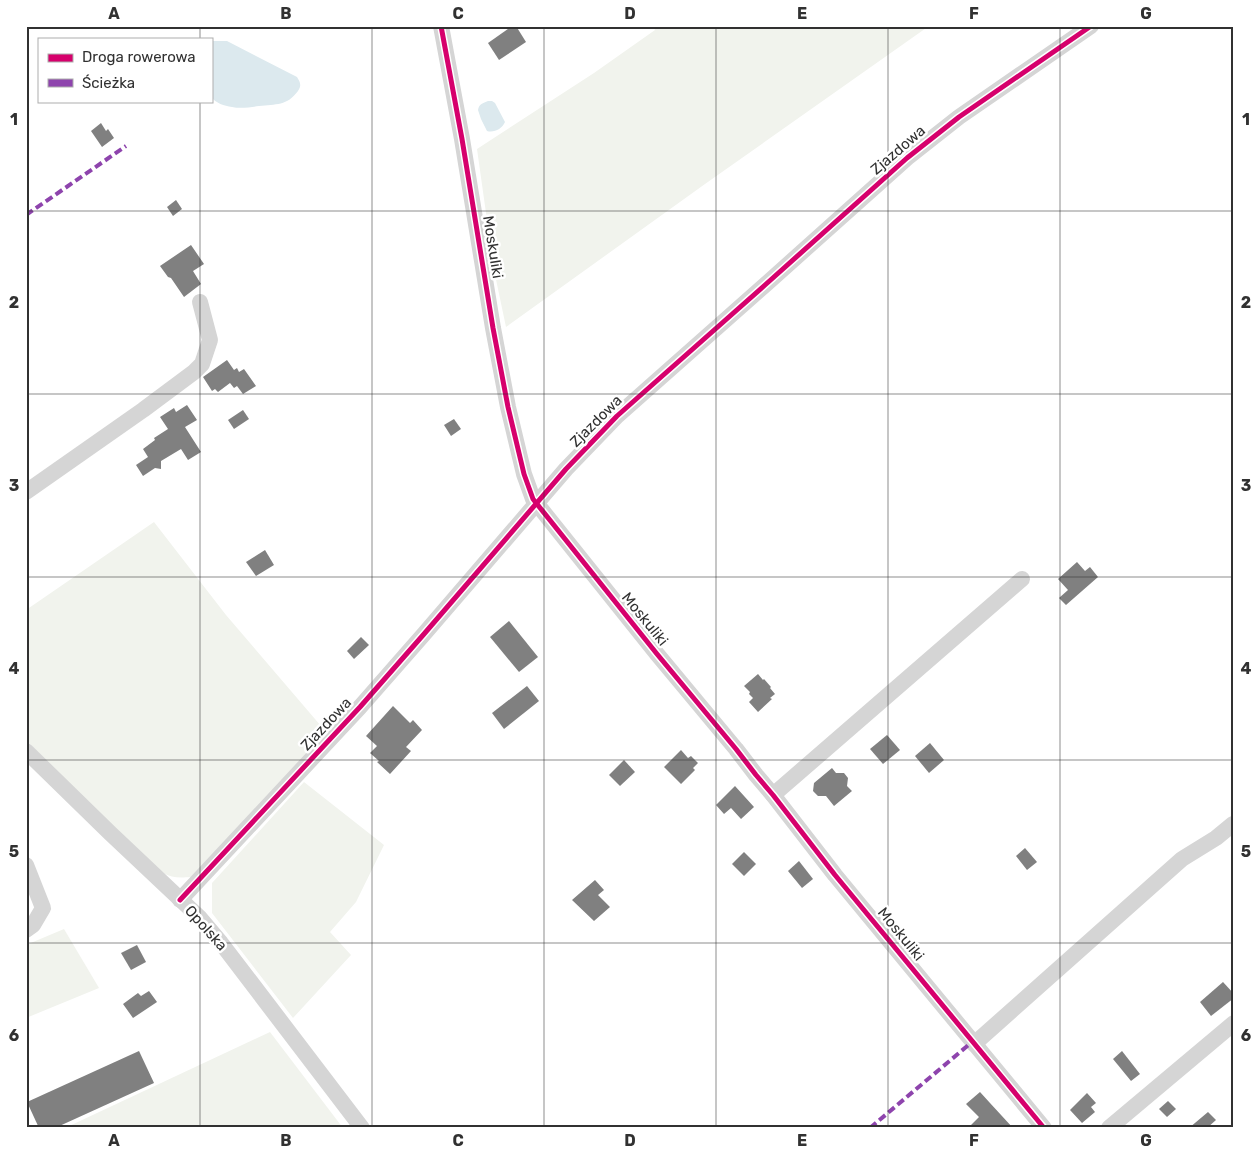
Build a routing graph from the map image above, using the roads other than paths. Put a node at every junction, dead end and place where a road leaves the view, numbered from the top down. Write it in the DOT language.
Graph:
graph roads {
  1 [pos="442,26"];
  2 [pos="1091,26"];
  3 [pos="200,302"];
  4 [pos="26,492"];
  5 [pos="537,503"];
  6 [pos="1022,579"];
  7 [pos="26,751"];
  8 [pos="773,795"];
  9 [pos="1233,824"];
  10 [pos="26,865"];
  11 [pos="180,900"];
  12 [pos="26,930"];
  13 [pos="1234,1023"];
  14 [pos="974,1044"];
  15 [pos="362,1128"];
  16 [pos="1044,1128"];
  17 [pos="1109,1128"];
  1 -- 5 [label="street, Moskuliki"];
  2 -- 5 [label="street, Zjazdowa"];
  3 -- 4 [label="street"];
  5 -- 8 [label="street, Moskuliki"];
  5 -- 11 [label="street, Zjazdowa"];
  6 -- 8 [label="street"];
  7 -- 11 [label="street, Opolska"];
  8 -- 14 [label="street, Moskuliki"];
  9 -- 14 [label="street"];
  10 -- 12 [label="street"];
  11 -- 15 [label="street, Opolska"];
  13 -- 17 [label="street"];
  14 -- 16 [label="street, Moskuliki"];
}
